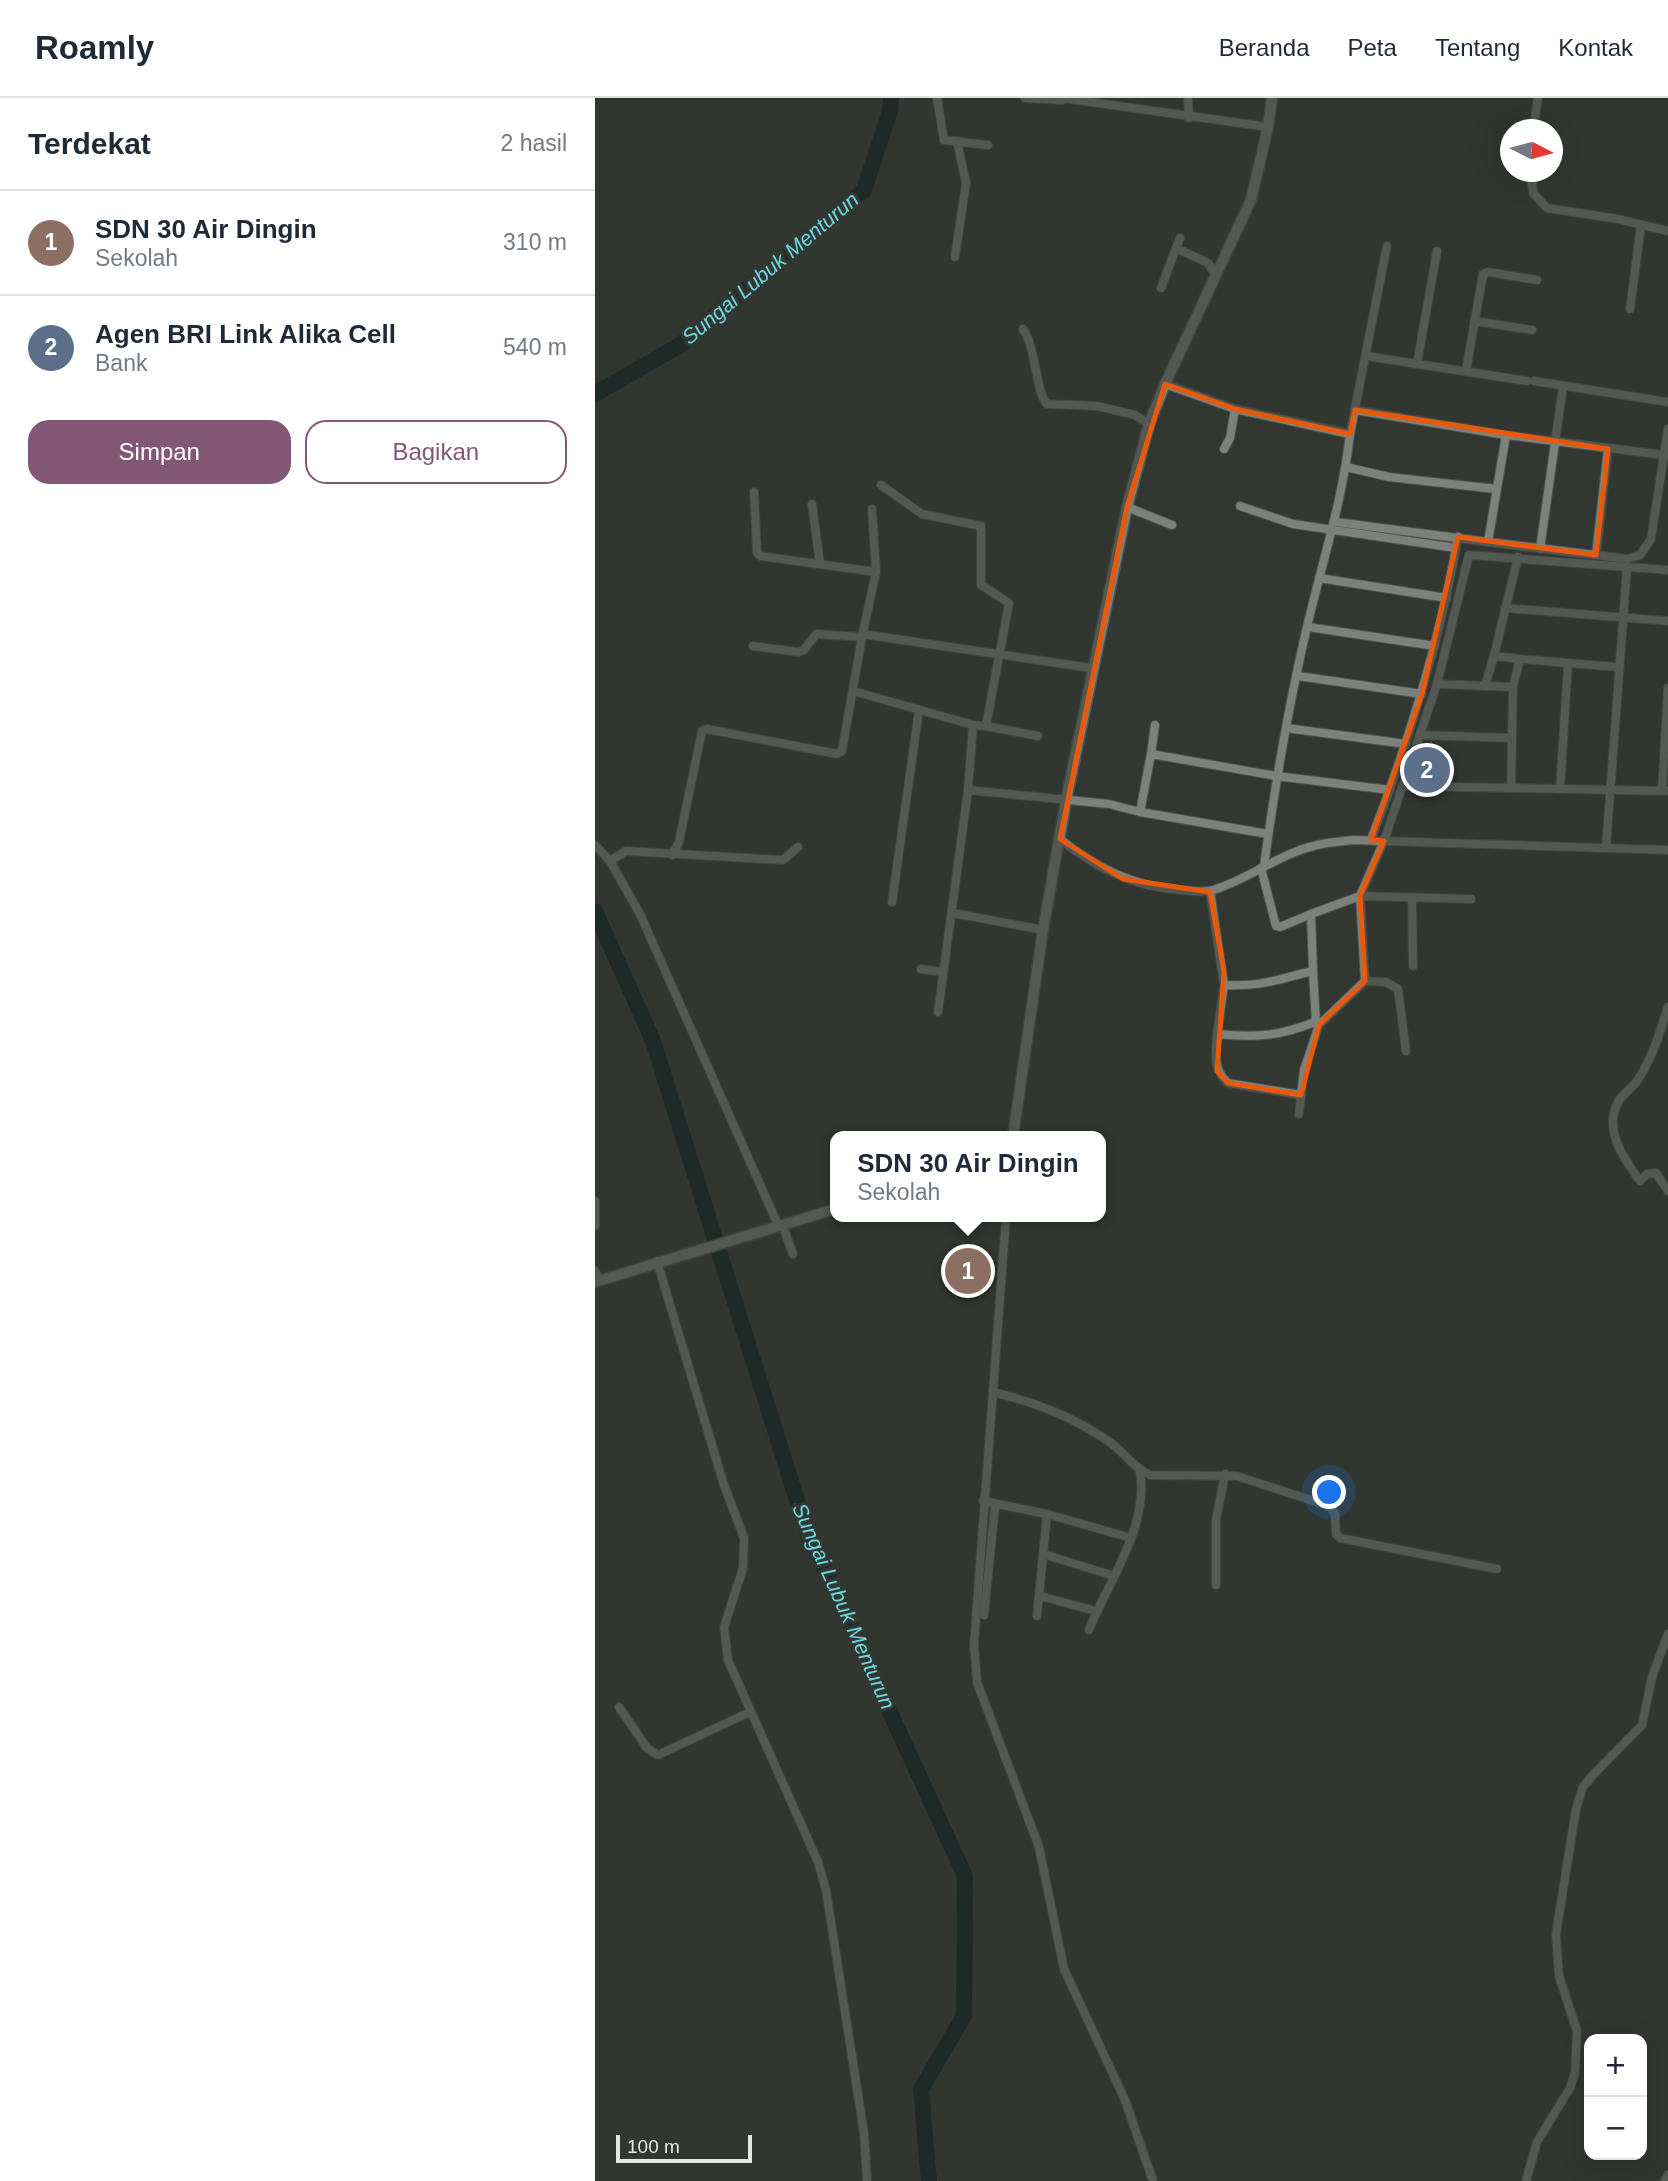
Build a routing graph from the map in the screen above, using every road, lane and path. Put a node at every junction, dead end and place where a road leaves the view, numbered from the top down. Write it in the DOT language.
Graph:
graph roads {
  1 [pos="937,98"];
  2 [pos="1025,98"];
  3 [pos="1188,98"];
  4 [pos="1272,98"];
  5 [pos="1538,98"];
  6 [pos="1038,99"];
  7 [pos="1062,99"];
  8 [pos="1188,118"];
  9 [pos="1535,119"];
  10 [pos="1268,127"];
  11 [pos="957,141"];
  12 [pos="988,145"];
  13 [pos="1532,182"];
  14 [pos="1641,225"];
  15 [pos="1668,231"];
  16 [pos="1180,238"];
  17 [pos="1387,246"];
  18 [pos="1176,248"];
  19 [pos="1437,251"];
  20 [pos="955,257"];
  21 [pos="1215,274"];
  22 [pos="1538,280"];
  23 [pos="1161,288"];
  24 [pos="1630,309"];
  25 [pos="1474,321"];
  26 [pos="1023,329"];
  27 [pos="1532,330"];
  28 [pos="1366,356"];
  29 [pos="1417,364"];
  30 [pos="1466,371"];
  31 [pos="1165,384"];
  32 [pos="1563,386"];
  33 [pos="1668,402"];
  34 [pos="1235,409"];
  35 [pos="1355,410"];
  36 [pos="1149,424"];
  37 [pos="1668,429"];
  38 [pos="1350,434"];
  39 [pos="1506,435"];
  40 [pos="1555,441"];
  41 [pos="1224,449"];
  42 [pos="1608,449"];
  43 [pos="1664,455"];
  44 [pos="1346,467"];
  45 [pos="881,485"];
  46 [pos="1496,489"];
  47 [pos="754,492"];
  48 [pos="812,505"];
  49 [pos="1240,506"];
  50 [pos="1127,507"];
  51 [pos="872,509"];
  52 [pos="1172,525"];
  53 [pos="1335,526"];
  54 [pos="1458,537"];
  55 [pos="1488,542"];
  56 [pos="1456,548"];
  57 [pos="1540,549"];
  58 [pos="1596,555"];
  59 [pos="1518,557"];
  60 [pos="820,564"];
  61 [pos="1627,567"];
  62 [pos="1668,570"];
  63 [pos="876,572"];
  64 [pos="1319,578"];
  65 [pos="1447,598"];
  66 [pos="1505,608"];
  67 [pos="1623,616"];
  68 [pos="1668,621"];
  69 [pos="1308,627"];
  70 [pos="862,636"];
  71 [pos="753,646"];
  72 [pos="1435,646"];
  73 [pos="1002,653"];
  74 [pos="1494,656"];
  75 [pos="1520,659"];
  76 [pos="1568,664"];
  77 [pos="1618,667"];
  78 [pos="1091,668"];
  79 [pos="1298,676"];
  80 [pos="1437,684"];
  81 [pos="1485,686"];
  82 [pos="1513,687"];
  83 [pos="1668,688"];
  84 [pos="853,691"];
  85 [pos="1422,694"];
  86 [pos="919,710"];
  87 [pos="973,725"];
  88 [pos="1155,725"];
  89 [pos="986,726"];
  90 [pos="1286,728"];
  91 [pos="1420,735"];
  92 [pos="1038,736"];
  93 [pos="1512,738"];
  94 [pos="1406,744"];
  95 [pos="1151,754"];
  96 [pos="1276,776"];
  97 [pos="1403,786"];
  98 [pos="1511,788"];
  99 [pos="1560,789"];
  100 [pos="968,790"];
  101 [pos="1390,790"];
  102 [pos="1609,790"];
  103 [pos="1665,791"];
  104 [pos="1066,800"];
  105 [pos="1140,812"];
  106 [pos="1268,834"];
  107 [pos="1060,839"];
  108 [pos="1371,840"];
  109 [pos="1384,841"];
  110 [pos="595,845"];
  111 [pos="798,846"];
  112 [pos="1605,848"];
  113 [pos="1668,850"];
  114 [pos="672,855"];
  115 [pos="610,861"];
  116 [pos="1262,867"];
  117 [pos="1210,891"];
  118 [pos="1360,896"];
  119 [pos="1412,898"];
  120 [pos="1471,900"];
  121 [pos="892,902"];
  122 [pos="953,913"];
  123 [pos="1311,914"];
  124 [pos="1043,930"];
  125 [pos="1413,966"];
  126 [pos="921,969"];
  127 [pos="1313,971"];
  128 [pos="941,972"];
  129 [pos="1365,981"];
  130 [pos="1224,985"];
  131 [pos="1668,1007"];
  132 [pos="938,1012"];
  133 [pos="1317,1024"];
  134 [pos="1217,1034"];
  135 [pos="1406,1051"];
  136 [pos="1301,1094"];
  137 [pos="1299,1114"];
  138 [pos="1014,1131"];
  139 [pos="1668,1191"];
  140 [pos="595,1201"];
  141 [pos="830,1210"];
  142 [pos="1006,1222"];
  143 [pos="780,1225"];
  144 [pos="595,1226"];
  145 [pos="793,1254"];
  146 [pos="662,1259"];
  147 [pos="596,1278"];
  148 [pos="993,1392"];
  149 [pos="1140,1471"];
  150 [pos="1225,1474"];
  151 [pos="983,1501"];
  152 [pos="995,1506"];
  153 [pos="1047,1514"];
  154 [pos="1131,1538"];
  155 [pos="1043,1554"];
  156 [pos="1497,1569"];
  157 [pos="1114,1576"];
  158 [pos="1216,1585"];
  159 [pos="1040,1596"];
  160 [pos="1096,1611"];
  161 [pos="984,1615"];
  162 [pos="1037,1616"];
  163 [pos="1089,1630"];
  164 [pos="1668,1634"];
  165 [pos="619,1707"];
  166 [pos="750,1712"];
  167 [pos="1668,2175"];
  168 [pos="867,2181"];
  169 [pos="1153,2181"];
  170 [pos="1526,2181"];
  171 [pos="1665,2181"];
  1 -- 11 [label="street"];
  2 -- 6 [label="street"];
  3 -- 8 [label="street"];
  4 -- 10 [label="street"];
  5 -- 9 [label="street"];
  6 -- 7 [label="street"];
  7 -- 8 [label="street"];
  8 -- 10 [label="street"];
  10 -- 21 [label="street"];
  11 -- 12 [label="street"];
  11 -- 20 [label="street"];
  13 -- 14 [label="street"];
  14 -- 15 [label="street"];
  14 -- 24 [label="street"];
  16 -- 18 [label="street"];
  17 -- 28 [label="street"];
  18 -- 21 [label="street"];
  18 -- 23 [label="street"];
  19 -- 29 [label="street"];
  21 -- 31 [label="street"];
  22 -- 25 [label="street"];
  25 -- 27 [label="street"];
  25 -- 30 [label="street"];
  26 -- 36 [label="street"];
  28 -- 29 [label="street"];
  28 -- 35 [label="street"];
  29 -- 30 [label="street"];
  30 -- 32 [label="street"];
  31 -- 34 [label="street"];
  31 -- 36 [label="street"];
  32 -- 33 [label="street"];
  32 -- 40 [label="street"];
  34 -- 38 [label="street"];
  34 -- 41 [label="street"];
  35 -- 38 [label="street"];
  35 -- 39 [label="street"];
  36 -- 50 [label="street"];
  37 -- 43 [label="street"];
  38 -- 44 [label="street"];
  39 -- 40 [label="street"];
  39 -- 46 [label="street"];
  40 -- 42 [label="street"];
  40 -- 57 [label="street"];
  42 -- 43 [label="street"];
  42 -- 58 [label="street"];
  43 -- 58 [label="street"];
  44 -- 46 [label="street"];
  44 -- 53 [label="street"];
  45 -- 73 [label="street"];
  46 -- 55 [label="street"];
  47 -- 60 [label="street"];
  48 -- 60 [label="street"];
  49 -- 53 [label="street"];
  50 -- 52 [label="street"];
  50 -- 78 [label="street"];
  51 -- 63 [label="street"];
  53 -- 54 [label="street"];
  53 -- 56 [label="street"];
  53 -- 64 [label="street"];
  54 -- 55 [label="street"];
  54 -- 56 [label="street"];
  55 -- 57 [label="street"];
  56 -- 65 [label="street"];
  57 -- 58 [label="street"];
  59 -- 61 [label="street"];
  59 -- 66 [label="street"];
  59 -- 80 [label="street"];
  60 -- 63 [label="street"];
  61 -- 62 [label="street"];
  61 -- 67 [label="street"];
  63 -- 70 [label="street"];
  64 -- 65 [label="street"];
  64 -- 69 [label="street"];
  65 -- 72 [label="street"];
  66 -- 67 [label="street"];
  66 -- 74 [label="street"];
  67 -- 68 [label="street"];
  67 -- 77 [label="street"];
  69 -- 72 [label="street"];
  69 -- 79 [label="street"];
  70 -- 71 [label="street"];
  70 -- 73 [label="street"];
  70 -- 84 [label="street"];
  72 -- 85 [label="street"];
  73 -- 78 [label="street"];
  73 -- 89 [label="street"];
  74 -- 75 [label="street"];
  74 -- 81 [label="street"];
  75 -- 76 [label="street"];
  75 -- 82 [label="street"];
  76 -- 77 [label="street"];
  76 -- 99 [label="street"];
  77 -- 102 [label="street"];
  78 -- 104 [label="street"];
  79 -- 85 [label="street"];
  79 -- 90 [label="street"];
  80 -- 81 [label="street"];
  80 -- 91 [label="street"];
  81 -- 82 [label="street"];
  82 -- 93 [label="street"];
  83 -- 103 [label="street"];
  84 -- 86 [label="street"];
  84 -- 114 [label="street"];
  85 -- 94 [label="street"];
  86 -- 87 [label="street"];
  86 -- 121 [label="street"];
  87 -- 89 [label="street"];
  87 -- 100 [label="street"];
  88 -- 95 [label="street"];
  89 -- 92 [label="street"];
  90 -- 94 [label="street"];
  90 -- 96 [label="street"];
  91 -- 93 [label="street"];
  91 -- 97 [label="street"];
  93 -- 98 [label="street"];
  94 -- 101 [label="street"];
  95 -- 96 [label="street"];
  95 -- 105 [label="street"];
  96 -- 101 [label="street"];
  96 -- 106 [label="street"];
  97 -- 98 [label="street"];
  97 -- 109 [label="street"];
  98 -- 99 [label="street"];
  99 -- 102 [label="street"];
  100 -- 104 [label="street"];
  100 -- 122 [label="street"];
  101 -- 108 [label="street"];
  102 -- 103 [label="street"];
  102 -- 112 [label="street"];
  104 -- 105 [label="street"];
  104 -- 107 [label="street"];
  105 -- 106 [label="street"];
  106 -- 116 [label="street"];
  107 -- 117 [label="street"];
  107 -- 124 [label="street"];
  108 -- 109 [label="street"];
  108 -- 116 [label="street"];
  109 -- 112 [label="street"];
  109 -- 118 [label="street"];
  110 -- 115 [label="street"];
  111 -- 114 [label="street"];
  112 -- 113 [label="street"];
  114 -- 115 [label="street"];
  115 -- 143 [label="street"];
  116 -- 117 [label="street"];
  116 -- 123 [label="street"];
  117 -- 130 [label="street"];
  118 -- 119 [label="street"];
  118 -- 123 [label="street"];
  118 -- 129 [label="street"];
  119 -- 120 [label="street"];
  119 -- 125 [label="street"];
  122 -- 124 [label="street"];
  122 -- 128 [label="street"];
  123 -- 127 [label="street"];
  124 -- 138 [label="street"];
  126 -- 128 [label="street"];
  127 -- 130 [label="street"];
  127 -- 133 [label="street"];
  128 -- 132 [label="street"];
  129 -- 133 [label="street"];
  129 -- 135 [label="street"];
  130 -- 134 [label="street"];
  131 -- 139 [label="street"];
  133 -- 134 [label="street"];
  133 -- 136 [label="street"];
  134 -- 136 [label="street"];
  136 -- 137 [label="street"];
  140 -- 144 [label="street"];
  141 -- 143 [label="street"];
  142 -- 148 [label="street"];
  143 -- 145 [label="street"];
  143 -- 146 [label="street"];
  146 -- 147 [label="street"];
  146 -- 166 [label="street"];
  148 -- 149 [label="street"];
  148 -- 151 [label="street"];
  149 -- 150 [label="street"];
  149 -- 154 [label="street"];
  150 -- 156 [label="street"];
  150 -- 158 [label="street"];
  151 -- 152 [label="street"];
  151 -- 169 [label="street"];
  152 -- 153 [label="street"];
  152 -- 161 [label="street"];
  153 -- 154 [label="street"];
  153 -- 155 [label="street"];
  154 -- 157 [label="street"];
  155 -- 157 [label="street"];
  155 -- 159 [label="street"];
  157 -- 160 [label="street"];
  159 -- 160 [label="street"];
  159 -- 162 [label="street"];
  160 -- 163 [label="street"];
  164 -- 170 [label="street"];
  165 -- 166 [label="street"];
  166 -- 168 [label="street"];
  167 -- 171 [label="street"];
}
